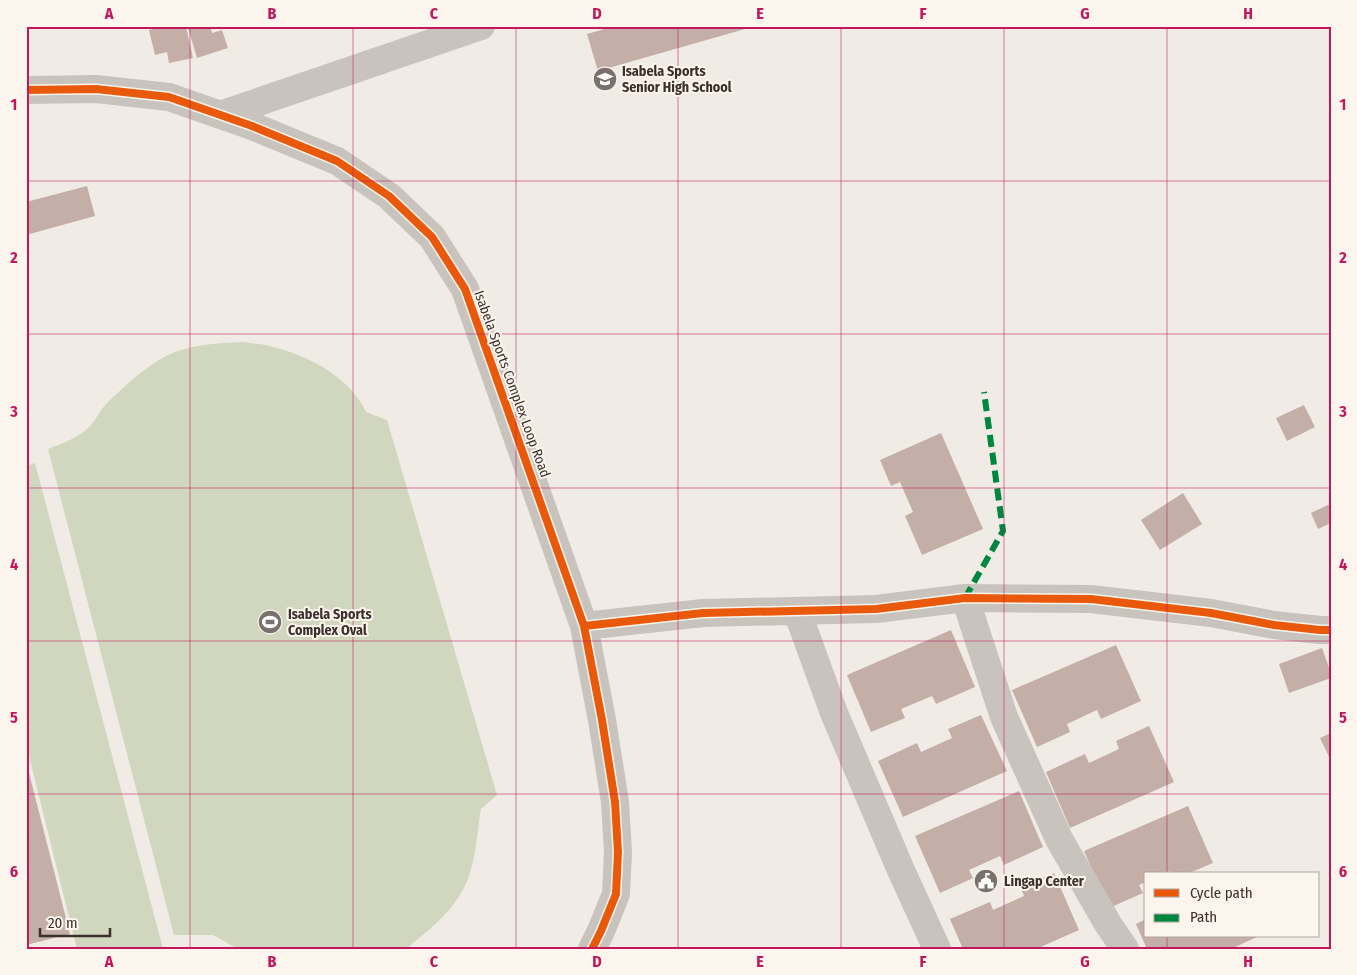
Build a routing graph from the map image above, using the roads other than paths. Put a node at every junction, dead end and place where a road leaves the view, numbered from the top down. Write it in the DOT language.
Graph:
graph roads {
  1 [pos="481,26"];
  2 [pos="26,90"];
  3 [pos="220,115"];
  4 [pos="965,598"];
  5 [pos="797,611"];
  6 [pos="584,626"];
  7 [pos="1331,630"];
  8 [pos="592,949"];
  9 [pos="937,949"];
  10 [pos="1125,949"];
  1 -- 3 [label="street"];
  2 -- 3 [label="street, Isabela Sports Complex Loop Road"];
  3 -- 6 [label="street, Isabela Sports Complex Loop Road"];
  4 -- 5 [label="street"];
  4 -- 7 [label="street"];
  4 -- 10 [label="street"];
  5 -- 6 [label="street"];
  5 -- 9 [label="street"];
  6 -- 8 [label="street, Isabela Sports Complex Loop Road"];
}
